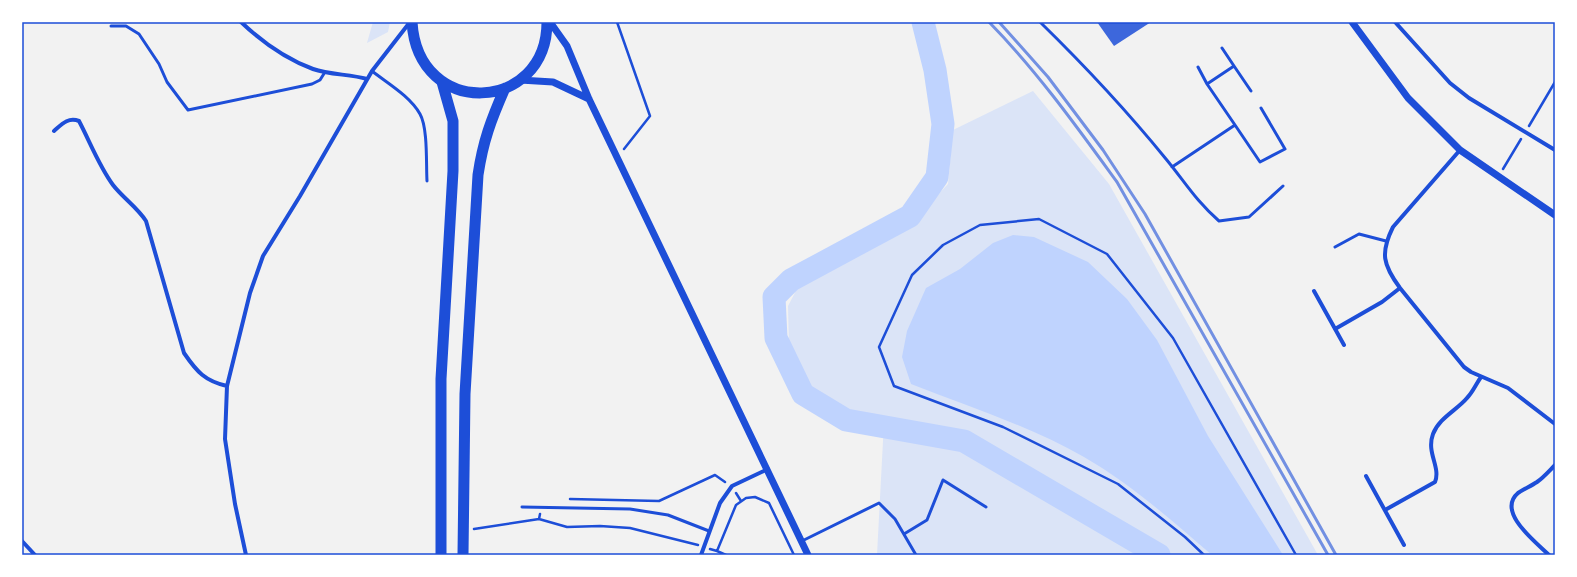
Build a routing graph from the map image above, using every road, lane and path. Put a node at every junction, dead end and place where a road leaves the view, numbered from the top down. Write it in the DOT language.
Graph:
graph roads {
  1 [pos="241,22"];
  2 [pos="411,22"];
  3 [pos="548,22"];
  4 [pos="617,22"];
  5 [pos="1040,22"];
  6 [pos="1352,22"];
  7 [pos="1394,22"];
  8 [pos="111,26"];
  9 [pos="1222,48"];
  10 [pos="1234,66"];
  11 [pos="1198,67"];
  12 [pos="372,71"];
  13 [pos="325,72"];
  14 [pos="367,79"];
  15 [pos="520,80"];
  16 [pos="442,82"];
  17 [pos="1207,84"];
  18 [pos="505,88"];
  19 [pos="1251,91"];
  20 [pos="589,99"];
  21 [pos="1261,108"];
  22 [pos="1235,125"];
  23 [pos="54,131"];
  24 [pos="1460,150"];
  25 [pos="1555,150"];
  26 [pos="617,157"];
  27 [pos="1172,167"];
  28 [pos="427,181"];
  29 [pos="1283,186"];
  30 [pos="1555,215"];
  31 [pos="1386,241"];
  32 [pos="1335,247"];
  33 [pos="1400,288"];
  34 [pos="1314,291"];
  35 [pos="1335,329"];
  36 [pos="1344,344"];
  37 [pos="1481,377"];
  38 [pos="227,386"];
  39 [pos="1555,424"];
  40 [pos="1555,465"];
  41 [pos="768,469"];
  42 [pos="1366,476"];
  43 [pos="522,507"];
  44 [pos="986,507"];
  45 [pos="1384,510"];
  46 [pos="539,519"];
  47 [pos="709,531"];
  48 [pos="904,534"];
  49 [pos="22,541"];
  50 [pos="802,541"];
  51 [pos="1404,545"];
  52 [pos="704,547"];
  53 [pos="717,551"];
  54 [pos="35,555"];
  55 [pos="246,555"];
  56 [pos="441,555"];
  57 [pos="463,555"];
  58 [pos="701,555"];
  59 [pos="726,555"];
  60 [pos="794,555"];
  61 [pos="808,555"];
  62 [pos="916,555"];
  63 [pos="1204,555"];
  64 [pos="1296,555"];
  65 [pos="1549,555"];
  1 -- 13 [label="street"];
  2 -- 12 [label="street"];
  2 -- 16 [label="highway"];
  3 -- 15 [label="highway"];
  3 -- 20 [label="street"];
  4 -- 26 [label="path"];
  5 -- 27 [label="lane"];
  6 -- 24 [label="street"];
  7 -- 25 [label="street"];
  8 -- 13 [label="lane"];
  9 -- 10 [label="lane"];
  10 -- 17 [label="lane"];
  10 -- 19 [label="lane"];
  11 -- 17 [label="lane"];
  12 -- 14 [label="street"];
  12 -- 28 [label="lane"];
  13 -- 14 [label="street"];
  14 -- 38 [label="street"];
  15 -- 18 [label="highway"];
  15 -- 20 [label="street"];
  16 -- 18 [label="highway"];
  16 -- 56 [label="highway"];
  17 -- 22 [label="lane"];
  18 -- 57 [label="highway"];
  20 -- 26 [label="street"];
  21 -- 22 [label="lane"];
  22 -- 27 [label="lane"];
  23 -- 38 [label="street"];
  24 -- 30 [label="street"];
  24 -- 31 [label="street"];
  26 -- 41 [label="street"];
  27 -- 29 [label="lane"];
  31 -- 32 [label="lane"];
  31 -- 33 [label="street"];
  33 -- 35 [label="street"];
  33 -- 37 [label="street"];
  34 -- 35 [label="street"];
  35 -- 36 [label="street"];
  37 -- 39 [label="street"];
  37 -- 45 [label="street"];
  38 -- 55 [label="street"];
  40 -- 65 [label="street"];
  41 -- 47 [label="street"];
  41 -- 50 [label="street"];
  42 -- 45 [label="street"];
  43 -- 47 [label="lane"];
  44 -- 48 [label="lane"];
  45 -- 51 [label="street"];
  46 -- 52 [label="path"];
  47 -- 52 [label="street"];
  48 -- 50 [label="lane"];
  48 -- 62 [label="lane"];
  49 -- 54 [label="street"];
  50 -- 61 [label="street"];
  52 -- 53 [label="path"];
  52 -- 58 [label="street"];
  53 -- 59 [label="path"];
  53 -- 60 [label="path"];
  63 -- 64 [label="path"];
}
